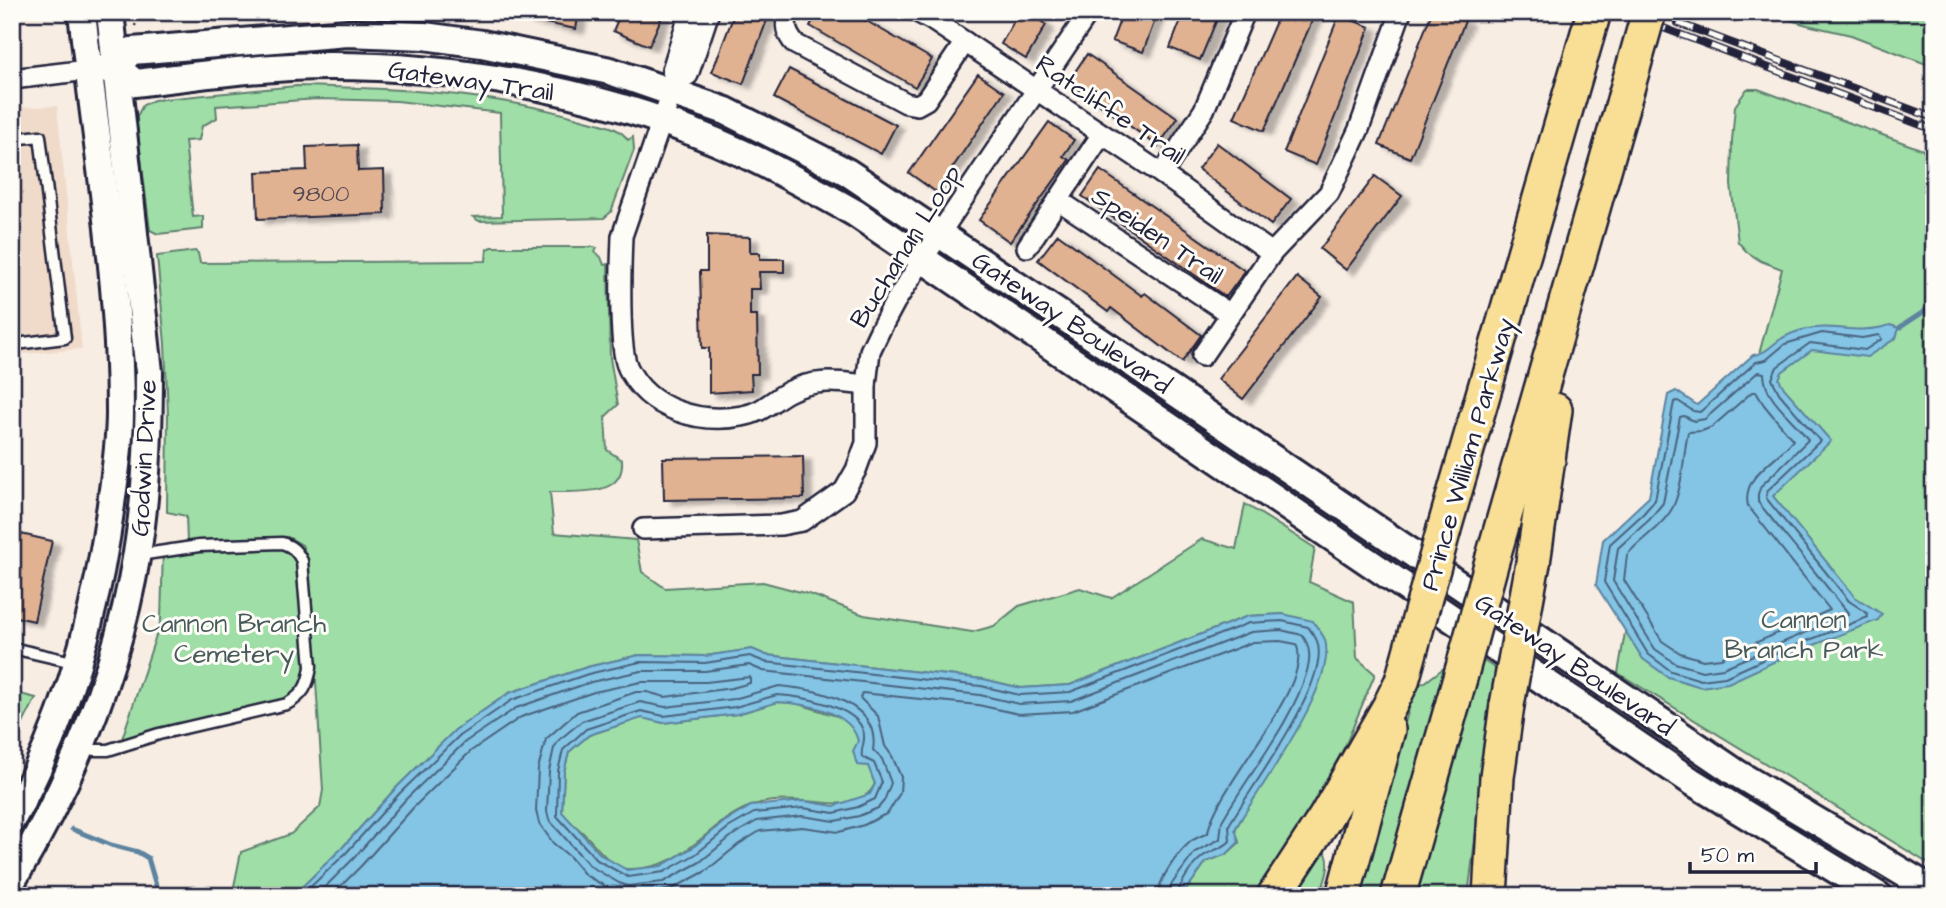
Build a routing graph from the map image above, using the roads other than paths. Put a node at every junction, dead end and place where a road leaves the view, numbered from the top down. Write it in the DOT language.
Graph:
graph roads {
  1 [pos="82,12"];
  2 [pos="110,12"];
  3 [pos="690,12"];
  4 [pos="709,12"];
  5 [pos="789,12"];
  6 [pos="917,12"];
  7 [pos="1089,12"];
  8 [pos="1245,12"];
  9 [pos="1401,12"];
  10 [pos="1594,12"];
  11 [pos="1649,12"];
  12 [pos="965,42"];
  13 [pos="116,67"];
  14 [pos="88,70"];
  15 [pos="12,79"];
  16 [pos="674,87"];
  17 [pos="1036,90"];
  18 [pos="663,122"];
  19 [pos="1102,134"];
  20 [pos="12,139"];
  21 [pos="1162,174"];
  22 [pos="1058,200"];
  23 [pos="1592,213"];
  24 [pos="940,233"];
  25 [pos="1027,247"];
  26 [pos="1272,253"];
  27 [pos="923,260"];
  28 [pos="12,314"];
  29 [pos="1230,314"];
  30 [pos="1202,356"];
  31 [pos="866,385"];
  32 [pos="643,529"];
  33 [pos="105,552"];
  34 [pos="137,555"];
  35 [pos="12,648"];
  36 [pos="78,663"];
  37 [pos="1402,681"];
  38 [pos="82,745"];
  39 [pos="1497,777"];
  40 [pos="12,819"];
  41 [pos="12,881"];
  42 [pos="1934,891"];
  43 [pos="1274,896"];
  44 [pos="1343,896"];
  45 [pos="1398,896"];
  46 [pos="1479,896"];
  47 [pos="1490,896"];
  48 [pos="1880,896"];
  1 -- 14 [label="street, Godwin Drive"];
  2 -- 13 [label="street, Godwin Drive"];
  3 -- 16 [label="street"];
  4 -- 16 [label="street"];
  5 -- 12 [label="street"];
  6 -- 12 [label="street, Ratcliffe Trail"];
  7 -- 17 [label="street, Buchanan Loop"];
  8 -- 21 [label="street"];
  9 -- 26 [label="street, Speiden Trail"];
  10 -- 37 [label="highway, Prince William Parkway, bridge"];
  11 -- 23 [label="highway, Prince William Parkway, bridge"];
  12 -- 17 [label="street, Ratcliffe Trail"];
  13 -- 14 [label="street, Gateway Boulevard"];
  13 -- 16 [label="street, Gateway Boulevard"];
  13 -- 18 [label="street, Gateway Boulevard"];
  13 -- 34 [label="street, Godwin Drive"];
  14 -- 15 [label="street"];
  14 -- 33 [label="street, Godwin Drive"];
  16 -- 18 [label="street"];
  16 -- 24 [label="street, Gateway Boulevard"];
  17 -- 19 [label="street, Ratcliffe Trail"];
  17 -- 24 [label="street, Buchanan Loop"];
  18 -- 27 [label="street, Gateway Boulevard"];
  18 -- 31 [label="street"];
  19 -- 21 [label="street, Ratcliffe Trail"];
  19 -- 22 [label="street, Speiden Trail"];
  20 -- 28 [label="lane"];
  21 -- 26 [label="street, Ratcliffe Trail"];
  22 -- 25 [label="street, Speiden Trail"];
  22 -- 29 [label="street, Speiden Trail"];
  23 -- 39 [label="highway, bridge"];
  23 -- 45 [label="highway, Prince William Parkway, bridge"];
  24 -- 27 [label="street, Buchanan Loop"];
  24 -- 42 [label="street, Gateway Boulevard"];
  26 -- 29 [label="street, Speiden Trail"];
  27 -- 31 [label="street, Buchanan Loop"];
  27 -- 48 [label="street, Gateway Boulevard"];
  29 -- 30 [label="street, Speiden Trail"];
  31 -- 32 [label="street, Buchanan Loop"];
  33 -- 34 [label="street"];
  33 -- 36 [label="street, Godwin Drive"];
  34 -- 38 [label="street, Godwin Drive"];
  34 -- 38 [label="lane"];
  35 -- 36 [label="lane"];
  36 -- 40 [label="street, Godwin Drive"];
  37 -- 43 [label="highway"];
  37 -- 44 [label="highway, Prince William Parkway"];
  38 -- 41 [label="street, Godwin Drive"];
  39 -- 46 [label="highway"];
  39 -- 47 [label="highway"];
}
